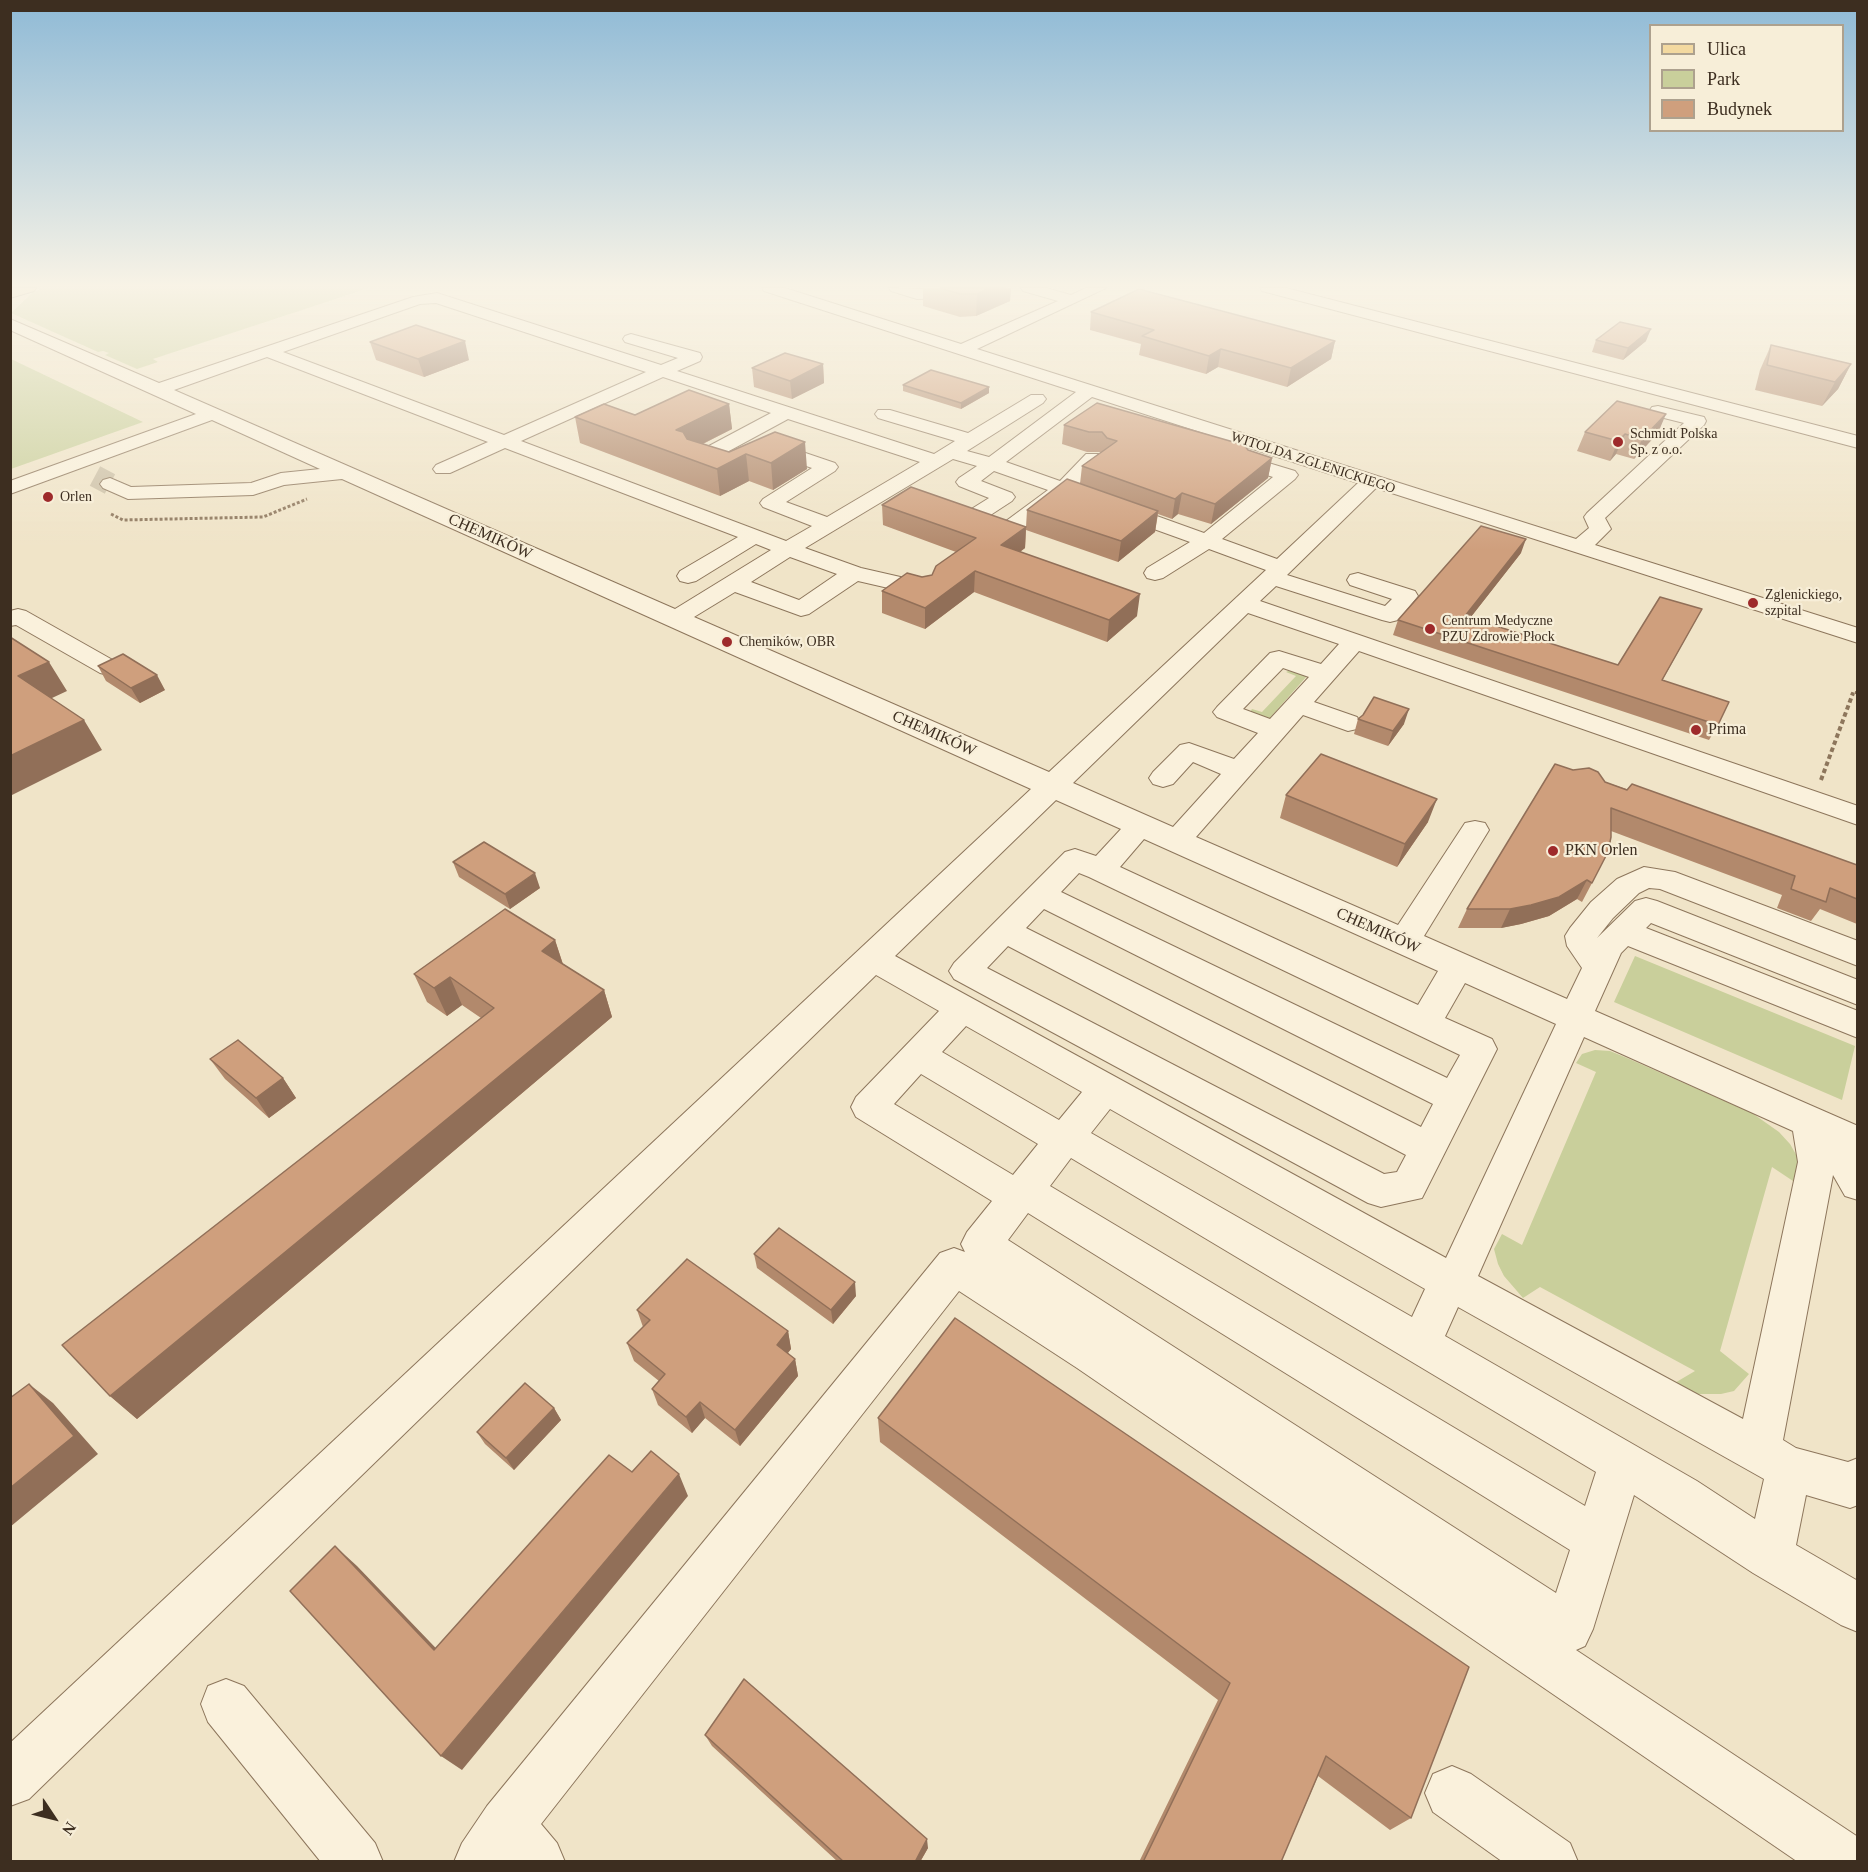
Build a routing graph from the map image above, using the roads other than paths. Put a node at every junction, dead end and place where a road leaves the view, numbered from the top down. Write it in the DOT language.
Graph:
graph roads {
  1 [pos="124,375"];
  2 [pos="198,375"];
  3 [pos="332,375"];
  4 [pos="652,375"];
  5 [pos="675,375"];
  6 [pos="1040,375"];
  7 [pos="1602,375"];
  8 [pos="156,390"];
  9 [pos="1089,391"];
  10 [pos="1037,399"];
  11 [pos="1640,406"];
  12 [pos="1068,407"];
  13 [pos="787,412"];
  14 [pos="212,414"];
  15 [pos="884,414"];
  16 [pos="1090,414"];
  17 [pos="970,440"];
  18 [pos="507,442"];
  19 [pos="1857,442"];
  20 [pos="306,456"];
  21 [pos="944,456"];
  22 [pos="1093,458"];
  23 [pos="1233,458"];
  24 [pos="992,464"];
  25 [pos="73,465"];
  26 [pos="443,469"];
  27 [pos="344,472"];
  28 [pos="281,478"];
  29 [pos="1371,482"];
  30 [pos="10,488"];
  31 [pos="1063,489"];
  32 [pos="828,525"];
  33 [pos="755,536"];
  34 [pos="1207,541"];
  35 [pos="1579,548"];
  36 [pos="788,549"];
  37 [pos="1277,572"];
  38 [pos="854,573"];
  39 [pos="1155,573"];
  40 [pos="688,576"];
  41 [pos="1358,580"];
  42 [pos="733,583"];
  43 [pos="922,589"];
  44 [pos="1245,604"];
  45 [pos="13,615"];
  46 [pos="675,619"];
  47 [pos="1857,636"];
  48 [pos="1354,642"];
  49 [pos="109,668"];
  50 [pos="1326,674"];
  51 [pos="1298,705"];
  52 [pos="1348,723"];
  53 [pos="1275,730"];
  54 [pos="1239,771"];
  55 [pos="1162,778"];
  56 [pos="1051,785"];
  57 [pos="1857,816"];
  58 [pos="1141,825"];
  59 [pos="1475,830"];
  60 [pos="1176,841"];
  61 [pos="1100,870"];
  62 [pos="1039,894"];
  63 [pos="1003,930"];
  64 [pos="1623,930"];
  65 [pos="1404,942"];
  66 [pos="1857,954"];
  67 [pos="871,957"];
  68 [pos="1458,966"];
  69 [pos="1599,967"];
  70 [pos="956,992"];
  71 [pos="1857,993"];
  72 [pos="1576,1018"];
  73 [pos="1425,1023"];
  74 [pos="1857,1025"];
  75 [pos="918,1055"];
  76 [pos="1106,1088"];
  77 [pos="1455,1098"];
  78 [pos="1810,1122"];
  79 [pos="1065,1139"];
  80 [pos="1854,1142"];
  81 [pos="1428,1149"];
  82 [pos="1857,1184"];
  83 [pos="1382,1191"];
  84 [pos="1021,1193"];
  85 [pos="1360,1231"];
  86 [pos="1452,1282"];
  87 [pos="1419,1344"];
  88 [pos="1774,1460"];
  89 [pos="1622,1463"];
  90 [pos="1857,1480"];
  91 [pos="1597,1540"];
  92 [pos="1770,1556"];
  93 [pos="1857,1608"];
  94 [pos="226,1704"];
  95 [pos="10,1780"];
  96 [pos="1452,1794"];
  97 [pos="508,1849"];
  98 [pos="356,1862"];
  99 [pos="1551,1862"];
  100 [pos="1847,1862"];
  1 -- 8 [label="street, CHEMIKÓW"];
  2 -- 8 [label="street"];
  3 -- 18 [label="street"];
  4 -- 18 [label="street"];
  5 -- 13 [label="street"];
  6 -- 9 [label="street, WITOLDA ZGLENICKIEGO"];
  7 -- 19 [label="street"];
  8 -- 14 [label="street, CHEMIKÓW"];
  9 -- 12 [label="street"];
  9 -- 29 [label="street, WITOLDA ZGLENICKIEGO"];
  10 -- 17 [label="street"];
  11 -- 35 [label="street"];
  12 -- 16 [label="street"];
  12 -- 24 [label="street"];
  13 -- 21 [label="street"];
  13 -- 32 [label="street"];
  14 -- 20 [label="street, CHEMIKÓW"];
  14 -- 25 [label="street"];
  15 -- 17 [label="street"];
  17 -- 21 [label="street"];
  18 -- 26 [label="street"];
  18 -- 33 [label="street"];
  20 -- 27 [label="street, CHEMIKÓW"];
  20 -- 28 [label="street"];
  21 -- 24 [label="street"];
  21 -- 32 [label="street"];
  22 -- 31 [label="street"];
  23 -- 34 [label="street"];
  24 -- 31 [label="street"];
  24 -- 31 [label="street"];
  25 -- 28 [label="street"];
  25 -- 30 [label="street"];
  27 -- 28 [label="street"];
  27 -- 46 [label="street, CHEMIKÓW"];
  29 -- 35 [label="street, WITOLDA ZGLENICKIEGO"];
  29 -- 37 [label="street"];
  31 -- 34 [label="street"];
  32 -- 36 [label="street"];
  33 -- 36 [label="street"];
  33 -- 40 [label="street"];
  34 -- 37 [label="street"];
  34 -- 39 [label="street"];
  35 -- 47 [label="street, WITOLDA ZGLENICKIEGO"];
  36 -- 38 [label="street"];
  36 -- 42 [label="street"];
  37 -- 41 [label="street"];
  37 -- 44 [label="street"];
  38 -- 42 [label="street"];
  38 -- 43 [label="street"];
  42 -- 46 [label="street"];
  44 -- 48 [label="street"];
  44 -- 56 [label="street"];
  45 -- 49 [label="street"];
  46 -- 56 [label="street, CHEMIKÓW"];
  48 -- 50 [label="street"];
  48 -- 57 [label="street"];
  50 -- 51 [label="street"];
  50 -- 53 [label="street"];
  51 -- 52 [label="street"];
  51 -- 53 [label="street"];
  53 -- 54 [label="street"];
  54 -- 55 [label="street"];
  54 -- 60 [label="street"];
  56 -- 58 [label="street, CHEMIKÓW"];
  56 -- 67 [label="street"];
  58 -- 60 [label="street, CHEMIKÓW"];
  58 -- 61 [label="street"];
  59 -- 65 [label="street"];
  60 -- 65 [label="street, CHEMIKÓW"];
  61 -- 62 [label="street"];
  61 -- 73 [label="street"];
  62 -- 63 [label="street"];
  62 -- 77 [label="street"];
  63 -- 70 [label="street"];
  63 -- 81 [label="street"];
  64 -- 69 [label="street"];
  64 -- 71 [label="street"];
  64 -- 74 [label="street"];
  65 -- 68 [label="street, CHEMIKÓW"];
  66 -- 69 [label="street"];
  67 -- 70 [label="street"];
  67 -- 95 [label="street"];
  68 -- 72 [label="street, CHEMIKÓW"];
  68 -- 73 [label="street"];
  69 -- 72 [label="street"];
  70 -- 75 [label="street"];
  70 -- 76 [label="street"];
  70 -- 83 [label="street"];
  72 -- 78 [label="street, CHEMIKÓW"];
  72 -- 86 [label="street"];
  73 -- 77 [label="street"];
  75 -- 79 [label="street"];
  75 -- 84 [label="street"];
  76 -- 79 [label="street"];
  76 -- 85 [label="street"];
  77 -- 81 [label="street"];
  78 -- 80 [label="street, CHEMIKÓW"];
  78 -- 88 [label="street"];
  79 -- 84 [label="street"];
  79 -- 87 [label="street"];
  80 -- 82 [label="street"];
  81 -- 83 [label="street"];
  83 -- 85 [label="street"];
  84 -- 91 [label="street"];
  84 -- 91 [label="street"];
  85 -- 86 [label="street"];
  86 -- 87 [label="street"];
  86 -- 88 [label="street"];
  87 -- 89 [label="street"];
  88 -- 90 [label="street"];
  88 -- 92 [label="street"];
  89 -- 91 [label="street"];
  89 -- 92 [label="street"];
  92 -- 93 [label="street"];
  94 -- 98 [label="street"];
  96 -- 99 [label="street"];
  97 -- 100 [label="street"];
}
